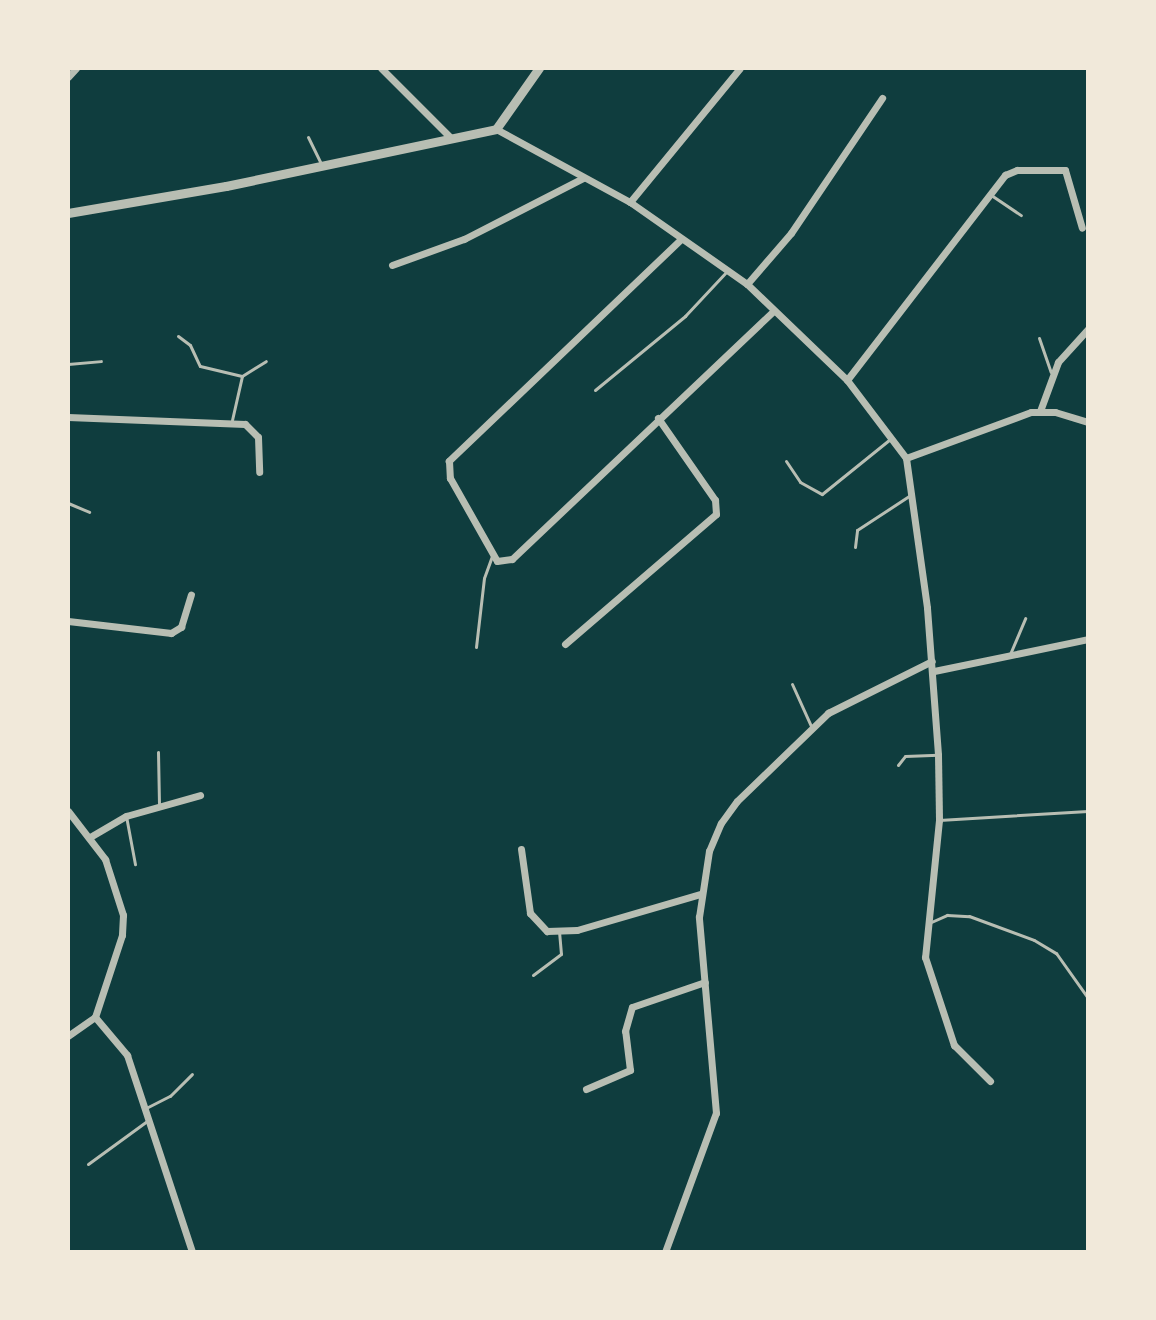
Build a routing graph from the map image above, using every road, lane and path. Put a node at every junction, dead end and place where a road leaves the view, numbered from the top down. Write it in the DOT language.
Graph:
graph roads {
  1 [pos="76,68"];
  2 [pos="381,68"];
  3 [pos="539,68"];
  4 [pos="740,68"];
  5 [pos="68,77"];
  6 [pos="882,98"];
  7 [pos="496,129"];
  8 [pos="308,137"];
  9 [pos="452,139"];
  10 [pos="321,166"];
  11 [pos="583,178"];
  12 [pos="988,192"];
  13 [pos="630,202"];
  14 [pos="68,213"];
  15 [pos="1021,215"];
  16 [pos="1082,228"];
  17 [pos="680,240"];
  18 [pos="392,265"];
  19 [pos="727,271"];
  20 [pos="747,284"];
  21 [pos="773,311"];
  22 [pos="1088,329"];
  23 [pos="178,336"];
  24 [pos="1039,338"];
  25 [pos="101,361"];
  26 [pos="266,361"];
  27 [pos="68,364"];
  28 [pos="1051,373"];
  29 [pos="242,376"];
  30 [pos="847,380"];
  31 [pos="595,390"];
  32 [pos="1040,411"];
  33 [pos="68,417"];
  34 [pos="658,418"];
  35 [pos="232,420"];
  36 [pos="1088,422"];
  37 [pos="892,438"];
  38 [pos="906,458"];
  39 [pos="786,461"];
  40 [pos="259,472"];
  41 [pos="912,495"];
  42 [pos="68,503"];
  43 [pos="89,512"];
  44 [pos="855,547"];
  45 [pos="492,556"];
  46 [pos="191,595"];
  47 [pos="1025,618"];
  48 [pos="68,621"];
  49 [pos="1088,639"];
  50 [pos="565,644"];
  51 [pos="476,647"];
  52 [pos="1010,654"];
  53 [pos="932,661"];
  54 [pos="934,671"];
  55 [pos="792,684"];
  56 [pos="811,726"];
  57 [pos="158,752"];
  58 [pos="938,755"];
  59 [pos="898,765"];
  60 [pos="200,795"];
  61 [pos="159,803"];
  62 [pos="68,811"];
  63 [pos="1088,811"];
  64 [pos="126,816"];
  65 [pos="939,820"];
  66 [pos="90,837"];
  67 [pos="521,849"];
  68 [pos="135,864"];
  69 [pos="700,894"];
  70 [pos="929,923"];
  71 [pos="559,933"];
  72 [pos="533,975"];
  73 [pos="705,982"];
  74 [pos="1088,998"];
  75 [pos="95,1017"];
  76 [pos="68,1036"];
  77 [pos="192,1074"];
  78 [pos="990,1081"];
  79 [pos="586,1089"];
  80 [pos="146,1108"];
  81 [pos="150,1119"];
  82 [pos="88,1164"];
  83 [pos="192,1252"];
  84 [pos="665,1252"];
  1 -- 5 [label="street"];
  2 -- 9 [label="street"];
  3 -- 7 [label="street"];
  4 -- 13 [label="street"];
  6 -- 20 [label="street"];
  7 -- 9 [label="street"];
  7 -- 11 [label="street"];
  8 -- 10 [label="lane"];
  9 -- 10 [label="street"];
  10 -- 14 [label="street"];
  11 -- 13 [label="street"];
  11 -- 18 [label="street"];
  12 -- 15 [label="lane"];
  12 -- 16 [label="street"];
  12 -- 30 [label="street"];
  13 -- 17 [label="street"];
  17 -- 19 [label="street"];
  17 -- 45 [label="street"];
  19 -- 20 [label="street"];
  19 -- 31 [label="lane"];
  20 -- 21 [label="street"];
  21 -- 30 [label="street"];
  21 -- 34 [label="street"];
  22 -- 28 [label="street"];
  23 -- 29 [label="lane"];
  24 -- 28 [label="lane"];
  25 -- 27 [label="lane"];
  26 -- 29 [label="lane"];
  28 -- 32 [label="street"];
  29 -- 35 [label="lane"];
  30 -- 37 [label="street"];
  32 -- 36 [label="street"];
  32 -- 38 [label="street"];
  33 -- 35 [label="street"];
  34 -- 45 [label="street"];
  34 -- 50 [label="street"];
  35 -- 40 [label="street"];
  37 -- 38 [label="street"];
  37 -- 39 [label="lane"];
  38 -- 41 [label="street"];
  41 -- 44 [label="lane"];
  41 -- 53 [label="street"];
  42 -- 43 [label="lane"];
  45 -- 51 [label="lane"];
  46 -- 48 [label="street"];
  47 -- 52 [label="lane"];
  49 -- 52 [label="street"];
  52 -- 54 [label="street"];
  53 -- 54 [label="street"];
  53 -- 56 [label="street"];
  54 -- 58 [label="street"];
  55 -- 56 [label="lane"];
  56 -- 69 [label="street"];
  57 -- 61 [label="lane"];
  58 -- 59 [label="lane"];
  58 -- 65 [label="street"];
  60 -- 61 [label="street"];
  61 -- 64 [label="street"];
  62 -- 66 [label="street"];
  63 -- 65 [label="lane"];
  64 -- 66 [label="street"];
  64 -- 68 [label="lane"];
  65 -- 70 [label="street"];
  66 -- 75 [label="street"];
  67 -- 71 [label="street"];
  69 -- 71 [label="street"];
  69 -- 73 [label="street"];
  70 -- 74 [label="lane"];
  70 -- 78 [label="street"];
  71 -- 72 [label="lane"];
  73 -- 79 [label="street"];
  73 -- 84 [label="street"];
  75 -- 76 [label="street"];
  75 -- 80 [label="street"];
  77 -- 80 [label="lane"];
  80 -- 81 [label="street"];
  81 -- 82 [label="lane"];
  81 -- 83 [label="street"];
}
